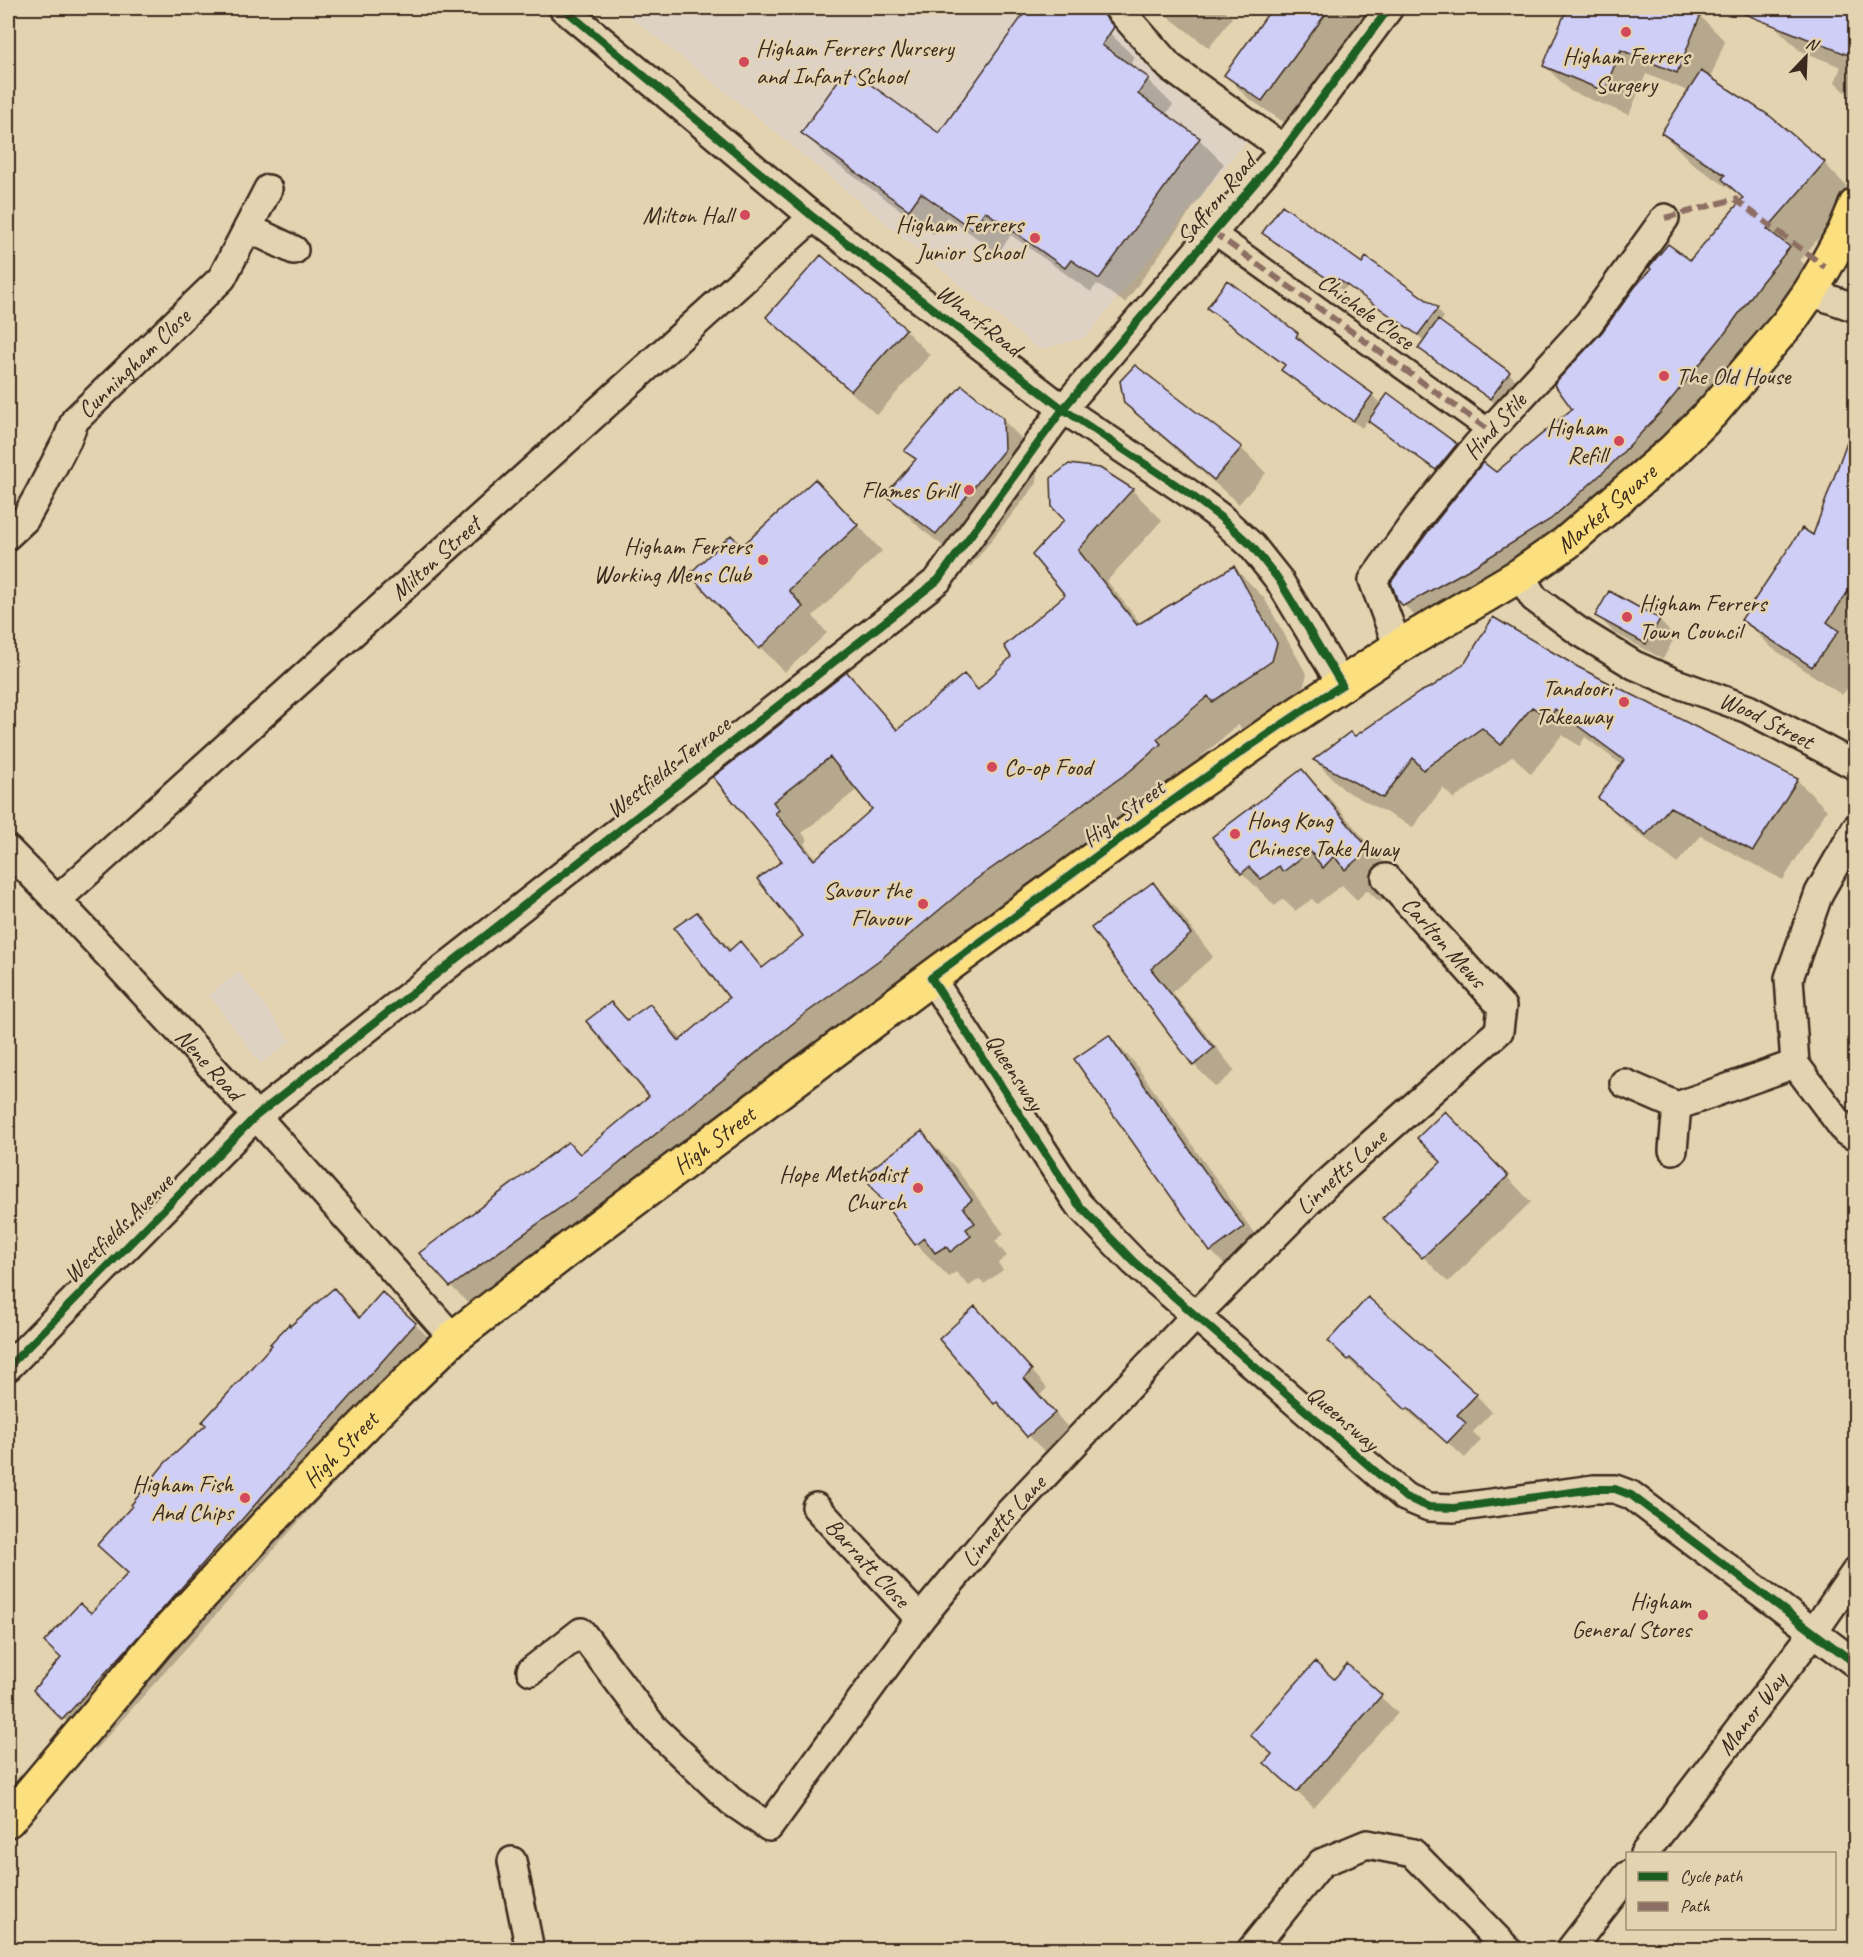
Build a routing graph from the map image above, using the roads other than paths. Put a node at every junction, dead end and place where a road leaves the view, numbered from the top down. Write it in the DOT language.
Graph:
graph roads {
  1 [pos="563,8"];
  2 [pos="1118,8"];
  3 [pos="1389,8"];
  4 [pos="1284,149"];
  5 [pos="268,189"];
  6 [pos="1856,205"];
  7 [pos="813,218"];
  8 [pos="1665,218"];
  9 [pos="248,228"];
  10 [pos="1213,232"];
  11 [pos="294,250"];
  12 [pos="1810,292"];
  13 [pos="1856,308"];
  14 [pos="1063,409"];
  15 [pos="1490,431"];
  16 [pos="8,535"];
  17 [pos="1520,574"];
  18 [pos="1398,646"];
  19 [pos="1342,685"];
  20 [pos="1856,766"];
  21 [pos="1856,828"];
  22 [pos="8,850"];
  23 [pos="1386,878"];
  24 [pos="57,900"];
  25 [pos="931,978"];
  26 [pos="1502,1007"];
  27 [pos="1795,1064"];
  28 [pos="1624,1083"];
  29 [pos="1677,1106"];
  30 [pos="256,1116"];
  31 [pos="1856,1137"];
  32 [pos="1673,1150"];
  33 [pos="1196,1315"];
  34 [pos="453,1338"];
  35 [pos="8,1367"];
  36 [pos="816,1507"];
  37 [pos="1856,1572"];
  38 [pos="920,1619"];
  39 [pos="1813,1633"];
  40 [pos="1856,1664"];
  41 [pos="531,1671"];
  42 [pos="8,1820"];
  43 [pos="1646,1852"];
  44 [pos="512,1861"];
  45 [pos="1626,1878"];
  46 [pos="530,1950"];
  47 [pos="1251,1950"];
  48 [pos="1508,1950"];
  49 [pos="1570,1950"];
  1 -- 7 [label="street, Wharf Road"];
  2 -- 4 [label="street"];
  3 -- 4 [label="street, Saffron Road"];
  4 -- 10 [label="street, Saffron Road"];
  5 -- 9 [label="street, Cunningham Close"];
  6 -- 12 [label="main road, Market Square"];
  7 -- 14 [label="street, Wharf Road"];
  7 -- 24 [label="street, Milton Street"];
  8 -- 15 [label="street, Hind Stile"];
  9 -- 11 [label="street"];
  9 -- 16 [label="street, Cunningham Close"];
  10 -- 14 [label="street, Saffron Road"];
  10 -- 15 [label="street, Chichele Close"];
  12 -- 13 [label="street"];
  12 -- 17 [label="main road, Market Square"];
  14 -- 19 [label="street, Wharf Road"];
  14 -- 30 [label="street, Westfields Terrace"];
  15 -- 18 [label="street, Hind Stile"];
  17 -- 18 [label="main road, High Street"];
  17 -- 20 [label="street, Wood Street"];
  18 -- 19 [label="main road, High Street"];
  19 -- 25 [label="main road, High Street"];
  21 -- 27 [label="street"];
  22 -- 24 [label="street, Nene Road"];
  23 -- 26 [label="street, Carlton Mews"];
  24 -- 30 [label="street, Nene Road"];
  25 -- 33 [label="street, Queensway"];
  25 -- 34 [label="main road, High Street"];
  26 -- 33 [label="street, Linnetts Lane"];
  27 -- 29 [label="street"];
  27 -- 31 [label="street"];
  28 -- 29 [label="street"];
  29 -- 32 [label="street"];
  30 -- 34 [label="street, Nene Road"];
  30 -- 35 [label="street, Westfields Avenue"];
  33 -- 38 [label="street, Linnetts Lane"];
  33 -- 39 [label="street, Queensway"];
  34 -- 42 [label="main road, High Street"];
  36 -- 38 [label="street, Barratt Close"];
  37 -- 39 [label="street, Manor Way"];
  38 -- 41 [label="street, Linnetts Lane"];
  39 -- 40 [label="street, Queensway"];
  39 -- 43 [label="street, Manor Way"];
  44 -- 46 [label="street"];
  45 -- 49 [label="street"];
  47 -- 48 [label="street"];
}
